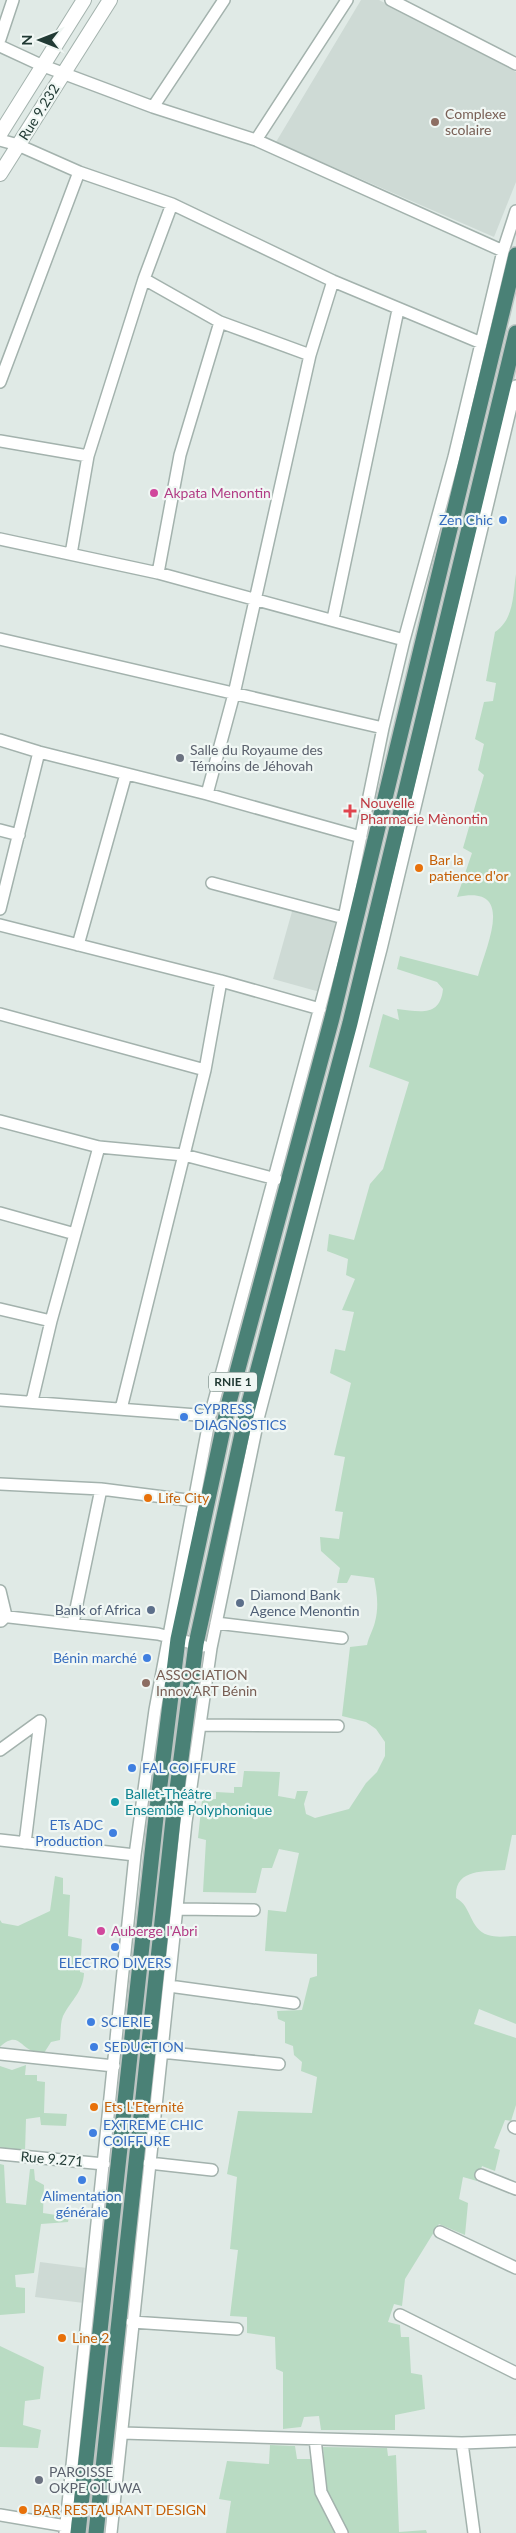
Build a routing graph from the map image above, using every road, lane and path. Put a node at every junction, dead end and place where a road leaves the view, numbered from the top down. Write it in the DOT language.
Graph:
graph roads {
  1 [pos="13,0"];
  2 [pos="84,0"];
  3 [pos="110,0"];
  4 [pos="224,0"];
  5 [pos="346,0"];
  6 [pos="391,0"];
  7 [pos="0,38"];
  8 [pos="0,46"];
  9 [pos="516,64"];
  10 [pos="42,65"];
  11 [pos="63,73"];
  12 [pos="153,107"];
  13 [pos="0,134"];
  14 [pos="0,140"];
  15 [pos="256,140"];
  16 [pos="18,145"];
  17 [pos="79,172"];
  18 [pos="0,174"];
  19 [pos="172,204"];
  20 [pos="516,211"];
  21 [pos="509,253"];
  22 [pos="144,279"];
  23 [pos="333,282"];
  24 [pos="398,310"];
  25 [pos="220,322"];
  26 [pos="516,333"];
  27 [pos="480,342"];
  28 [pos="310,355"];
  29 [pos="0,382"];
  30 [pos="516,386"];
  31 [pos="0,441"];
  32 [pos="88,456"];
  33 [pos="0,539"];
  34 [pos="71,554"];
  35 [pos="158,572"];
  36 [pos="256,599"];
  37 [pos="333,619"];
  38 [pos="0,638"];
  39 [pos="404,640"];
  40 [pos="234,694"];
  41 [pos="383,728"];
  42 [pos="0,740"];
  43 [pos="39,752"];
  44 [pos="126,774"];
  45 [pos="207,794"];
  46 [pos="0,830"];
  47 [pos="19,835"];
  48 [pos="361,837"];
  49 [pos="212,883"];
  50 [pos="0,909"];
  51 [pos="344,918"];
  52 [pos="0,925"];
  53 [pos="78,945"];
  54 [pos="221,981"];
  55 [pos="320,1009"];
  56 [pos="0,1014"];
  57 [pos="205,1070"];
  58 [pos="0,1121"];
  59 [pos="99,1146"];
  60 [pos="184,1155"];
  61 [pos="276,1179"];
  62 [pos="0,1213"];
  63 [pos="75,1234"];
  64 [pos="0,1308"];
  65 [pos="51,1320"];
  66 [pos="0,1400"];
  67 [pos="32,1401"];
  68 [pos="121,1409"];
  69 [pos="210,1416"];
  70 [pos="0,1484"];
  71 [pos="101,1489"];
  72 [pos="195,1501"];
  73 [pos="0,1591"];
  74 [pos="2,1618"];
  75 [pos="74,1623"];
  76 [pos="216,1623"];
  77 [pos="174,1638"];
  78 [pos="342,1638"];
  79 [pos="204,1646"];
  80 [pos="201,1725"];
  81 [pos="338,1726"];
  82 [pos="0,1750"];
  83 [pos="0,1840"];
  84 [pos="25,1843"];
  85 [pos="135,1855"];
  86 [pos="177,1909"];
  87 [pos="254,1910"];
  88 [pos="169,1986"];
  89 [pos="294,2002"];
  90 [pos="161,2052"];
  91 [pos="0,2054"];
  92 [pos="279,2064"];
  93 [pos="114,2066"];
  94 [pos="0,2154"];
  95 [pos="149,2163"];
  96 [pos="104,2164"];
  97 [pos="212,2170"];
  98 [pos="481,2175"];
  99 [pos="516,2189"];
  100 [pos="440,2232"];
  101 [pos="516,2268"];
  102 [pos="400,2315"];
  103 [pos="132,2322"];
  104 [pos="237,2329"];
  105 [pos="516,2374"];
  106 [pos="122,2433"];
  107 [pos="316,2439"];
  108 [pos="516,2441"];
  109 [pos="462,2443"];
  110 [pos="0,2515"];
  111 [pos="70,2531"];
  112 [pos="96,2533"];
  113 [pos="111,2533"];
  114 [pos="342,2533"];
  115 [pos="474,2533"];
  1 -- 7 [label="street"];
  2 -- 10 [label="street, Rue 9.232"];
  3 -- 11 [label="street, Rue 9.232"];
  4 -- 12 [label="street"];
  5 -- 15 [label="street"];
  6 -- 9 [label="street"];
  8 -- 10 [label="street"];
  10 -- 11 [label="street"];
  10 -- 13 [label="street, Rue 9.232"];
  11 -- 12 [label="street"];
  11 -- 16 [label="street, Rue 9.232"];
  12 -- 15 [label="street"];
  14 -- 16 [label="street"];
  15 -- 21 [label="street"];
  16 -- 17 [label="street"];
  16 -- 18 [label="street, Rue 9.232"];
  17 -- 19 [label="street"];
  17 -- 29 [label="street"];
  19 -- 22 [label="street"];
  19 -- 23 [label="street"];
  20 -- 21 [label="street"];
  21 -- 27 [label="street"];
  21 -- 77 [label="highway, RNIE 1"];
  22 -- 25 [label="street"];
  22 -- 32 [label="street"];
  23 -- 24 [label="street"];
  23 -- 28 [label="street"];
  24 -- 27 [label="street"];
  24 -- 37 [label="street"];
  25 -- 28 [label="street"];
  25 -- 35 [label="street"];
  26 -- 79 [label="highway, RNIE 1"];
  27 -- 39 [label="street"];
  28 -- 36 [label="street"];
  30 -- 76 [label="street"];
  31 -- 32 [label="street"];
  32 -- 34 [label="street"];
  33 -- 34 [label="street"];
  34 -- 35 [label="street"];
  35 -- 36 [label="street"];
  36 -- 37 [label="street"];
  36 -- 40 [label="street"];
  37 -- 39 [label="street"];
  38 -- 40 [label="street"];
  39 -- 41 [label="street"];
  40 -- 41 [label="street"];
  40 -- 45 [label="street"];
  41 -- 48 [label="street"];
  42 -- 43 [label="street"];
  43 -- 44 [label="street"];
  43 -- 47 [label="street"];
  44 -- 45 [label="street"];
  44 -- 53 [label="street"];
  45 -- 48 [label="street"];
  46 -- 47 [label="street"];
  47 -- 50 [label="street"];
  48 -- 51 [label="street"];
  49 -- 51 [label="street"];
  51 -- 55 [label="street"];
  52 -- 53 [label="street"];
  53 -- 54 [label="street"];
  54 -- 55 [label="street"];
  54 -- 57 [label="street"];
  55 -- 61 [label="street"];
  56 -- 57 [label="street"];
  57 -- 60 [label="street"];
  58 -- 59 [label="street"];
  59 -- 60 [label="street"];
  59 -- 63 [label="street"];
  60 -- 61 [label="street"];
  60 -- 68 [label="street"];
  61 -- 69 [label="street"];
  62 -- 63 [label="street"];
  63 -- 65 [label="street"];
  64 -- 65 [label="street"];
  65 -- 67 [label="street"];
  66 -- 67 [label="street"];
  67 -- 68 [label="street"];
  68 -- 69 [label="street"];
  69 -- 72 [label="street"];
  70 -- 71 [label="street"];
  71 -- 72 [label="street"];
  71 -- 75 [label="street"];
  72 -- 77 [label="street"];
  73 -- 74 [label="street"];
  74 -- 75 [label="street"];
  75 -- 77 [label="street"];
  76 -- 78 [label="street"];
  76 -- 79 [label="street"];
  77 -- 79 [label="street"];
  77 -- 85 [label="street"];
  77 -- 111 [label="highway, RNIE 1"];
  79 -- 80 [label="street"];
  79 -- 112 [label="highway, RNIE 1"];
  80 -- 81 [label="street"];
  80 -- 86 [label="street"];
  82 -- 84 [label="street"];
  83 -- 84 [label="street"];
  84 -- 85 [label="street"];
  85 -- 93 [label="street"];
  86 -- 87 [label="street"];
  86 -- 88 [label="street"];
  88 -- 89 [label="street"];
  88 -- 90 [label="street"];
  90 -- 92 [label="street"];
  90 -- 95 [label="street"];
  91 -- 93 [label="street"];
  93 -- 96 [label="street"];
  94 -- 96 [label="street, Rue 9.271"];
  95 -- 97 [label="street"];
  95 -- 103 [label="street"];
  96 -- 111 [label="street"];
  98 -- 99 [label="street"];
  100 -- 101 [label="street"];
  102 -- 105 [label="street"];
  103 -- 104 [label="street"];
  103 -- 106 [label="street"];
  106 -- 107 [label="street"];
  106 -- 113 [label="street"];
  107 -- 109 [label="street"];
  107 -- 114 [label="street"];
  108 -- 109 [label="street"];
  109 -- 115 [label="street"];
  110 -- 111 [label="street"];
}
